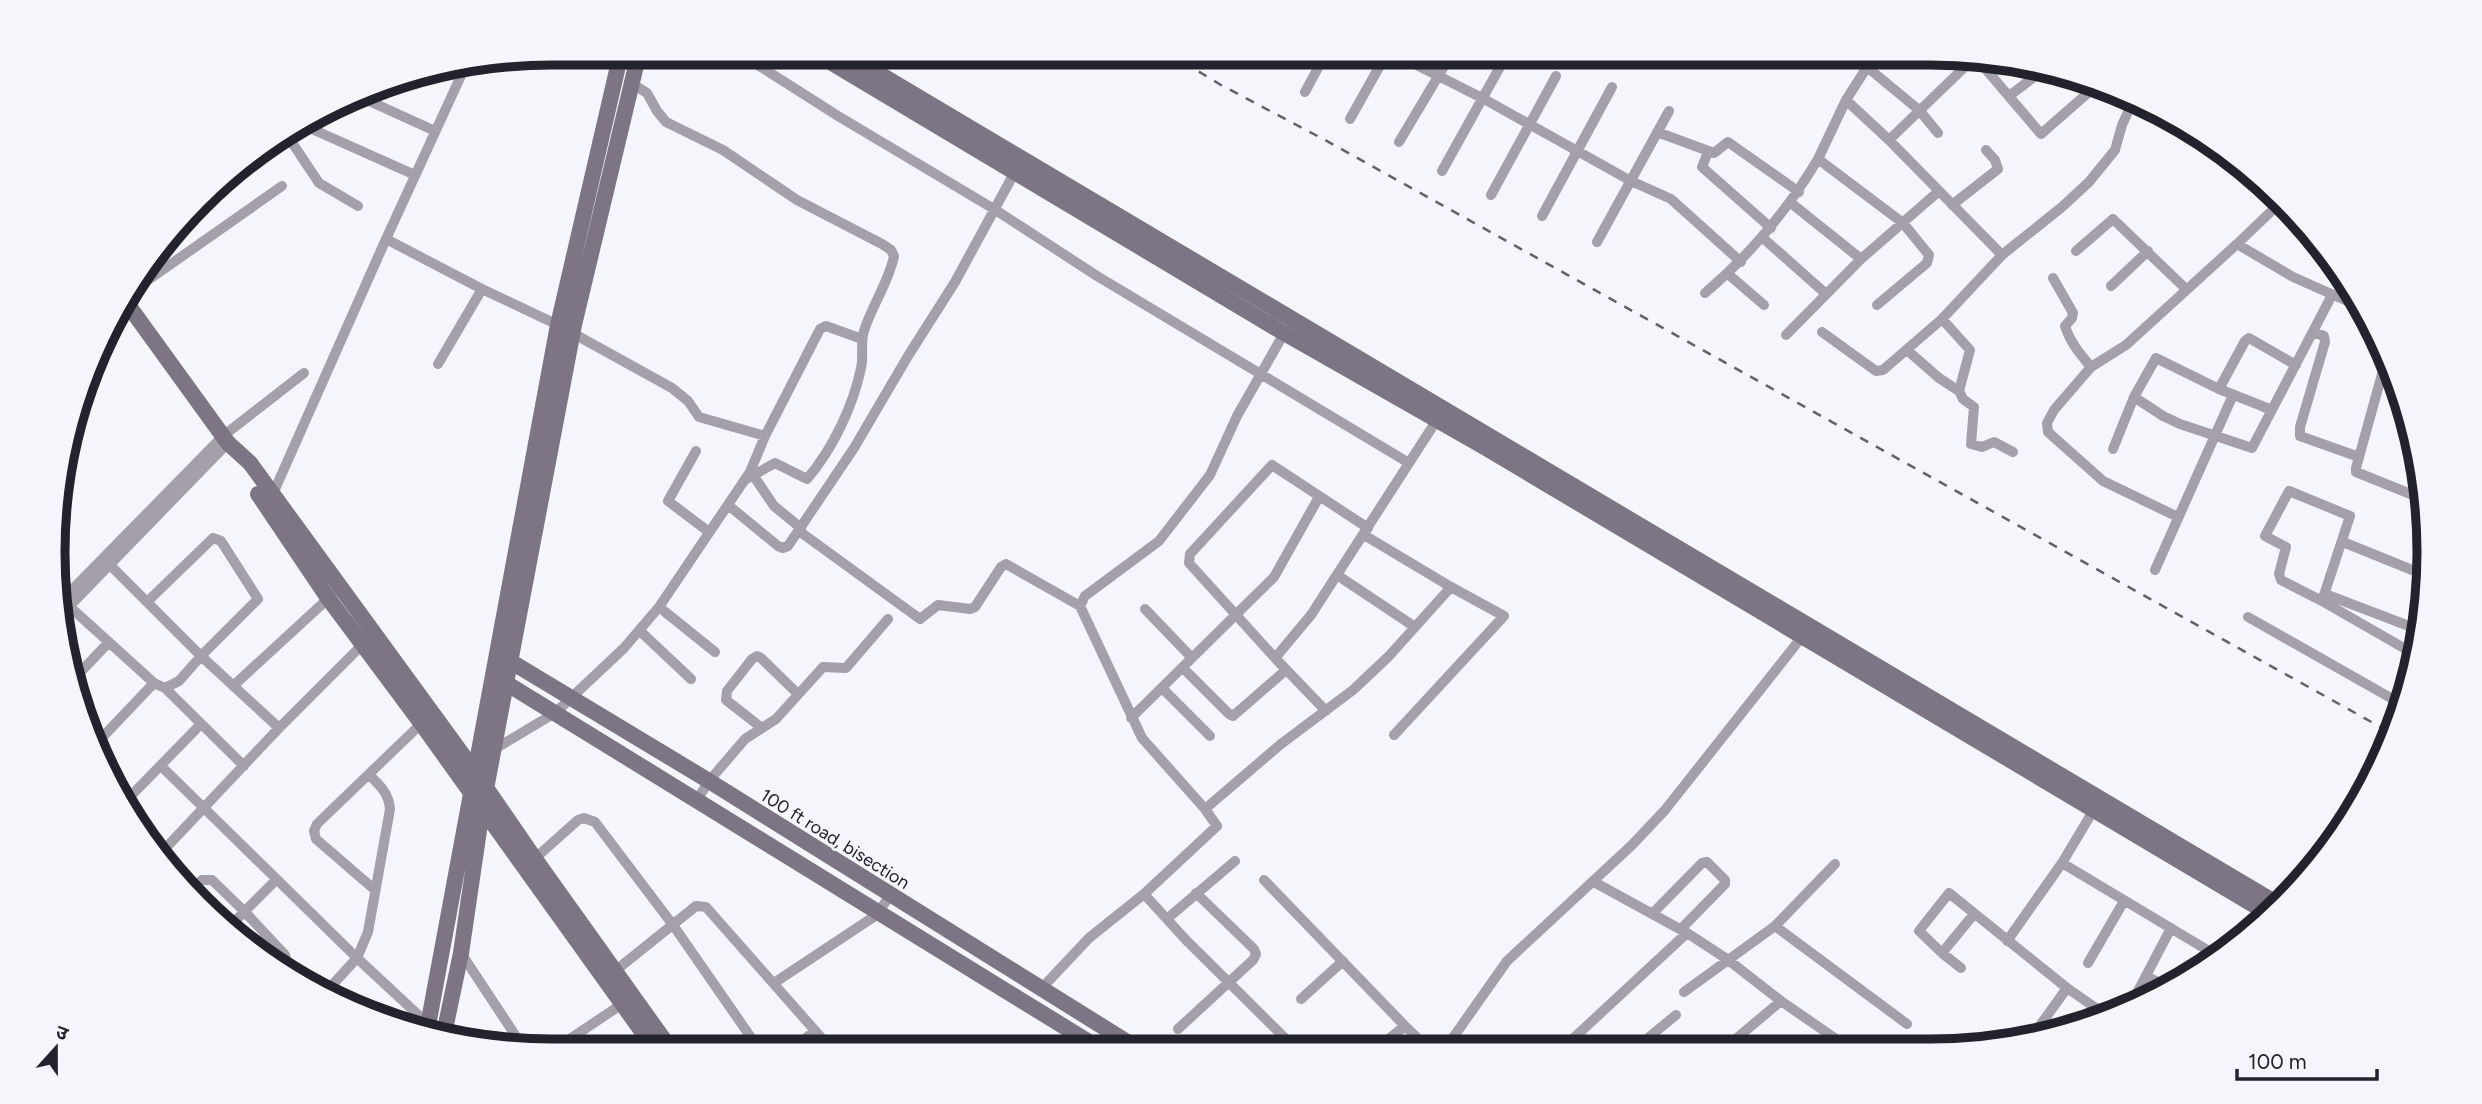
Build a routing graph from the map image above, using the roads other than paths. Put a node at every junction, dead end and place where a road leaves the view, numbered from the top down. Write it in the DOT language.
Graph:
graph roads {
  1 [pos="618,65"];
  2 [pos="636,65"];
  3 [pos="759,65"];
  4 [pos="839,65"];
  5 [pos="864,65"];
  6 [pos="1319,65"];
  7 [pos="1380,65"];
  8 [pos="1419,65"];
  9 [pos="1445,65"];
  10 [pos="1501,65"];
  11 [pos="1966,66"];
  12 [pos="1867,67"];
  13 [pos="1985,68"];
  14 [pos="462,73"];
  15 [pos="1439,75"];
  16 [pos="1556,76"];
  17 [pos="2035,76"];
  18 [pos="631,83"];
  19 [pos="1612,87"];
  20 [pos="1305,92"];
  21 [pos="2089,92"];
  22 [pos="2009,96"];
  23 [pos="1484,99"];
  24 [pos="1846,100"];
  25 [pos="369,101"];
  26 [pos="2130,108"];
  27 [pos="1919,110"];
  28 [pos="1669,111"];
  29 [pos="1350,120"];
  30 [pos="1531,125"];
  31 [pos="312,129"];
  32 [pos="435,131"];
  33 [pos="1657,132"];
  34 [pos="1938,133"];
  35 [pos="1889,139"];
  36 [pos="291,141"];
  37 [pos="1399,142"];
  38 [pos="1986,150"];
  39 [pos="1578,151"];
  40 [pos="1708,152"];
  41 [pos="1818,159"];
  42 [pos="1018,164"];
  43 [pos="1442,171"];
  44 [pos="415,175"];
  45 [pos="1631,181"];
  46 [pos="282,186"];
  47 [pos="1939,191"];
  48 [pos="1799,192"];
  49 [pos="1491,195"];
  50 [pos="1791,204"];
  51 [pos="1952,205"];
  52 [pos="358,206"];
  53 [pos="2275,207"];
  54 [pos="994,209"];
  55 [pos="1542,216"];
  56 [pos="1903,223"];
  57 [pos="1771,228"];
  58 [pos="1763,238"];
  59 [pos="386,239"];
  60 [pos="1597,243"];
  61 [pos="2237,244"];
  62 [pos="2076,251"];
  63 [pos="2148,251"];
  64 [pos="2002,255"];
  65 [pos="1861,259"];
  66 [pos="1741,262"];
  67 [pos="1728,274"];
  68 [pos="2053,278"];
  69 [pos="148,280"];
  70 [pos="2111,286"];
  71 [pos="482,289"];
  72 [pos="2186,289"];
  73 [pos="1705,293"];
  74 [pos="1825,293"];
  75 [pos="2332,295"];
  76 [pos="2348,302"];
  77 [pos="1877,304"];
  78 [pos="1764,305"];
  79 [pos="130,307"];
  80 [pos="1942,319"];
  81 [pos="558,324"];
  82 [pos="1288,326"];
  83 [pos="1822,332"];
  84 [pos="2313,332"];
  85 [pos="572,333"];
  86 [pos="1786,335"];
  87 [pos="862,339"];
  88 [pos="1907,349"];
  89 [pos="438,364"];
  90 [pos="2296,365"];
  91 [pos="2091,367"];
  92 [pos="2382,372"];
  93 [pos="304,373"];
  94 [pos="1260,375"];
  95 [pos="2219,389"];
  96 [pos="1959,391"];
  97 [pos="2233,395"];
  98 [pos="2134,397"];
  99 [pos="2273,410"];
  100 [pos="1440,415"];
  101 [pos="765,436"];
  102 [pos="2214,436"];
  103 [pos="229,443"];
  104 [pos="2113,449"];
  105 [pos="696,451"];
  106 [pos="2013,452"];
  107 [pos="2358,457"];
  108 [pos="1409,463"];
  109 [pos="749,478"];
  110 [pos="2414,495"];
  111 [pos="272,496"];
  112 [pos="1319,497"];
  113 [pos="728,505"];
  114 [pos="2178,517"];
  115 [pos="800,529"];
  116 [pos="1366,531"];
  117 [pos="709,532"];
  118 [pos="2343,542"];
  119 [pos="110,565"];
  120 [pos="2155,570"];
  121 [pos="2416,572"];
  122 [pos="1337,575"];
  123 [pos="1451,587"];
  124 [pos="334,593"];
  125 [pos="67,596"];
  126 [pos="2324,597"];
  127 [pos="147,602"];
  128 [pos="69,606"];
  129 [pos="1080,606"];
  130 [pos="659,607"];
  131 [pos="1145,609"];
  132 [pos="1235,615"];
  133 [pos="2248,617"];
  134 [pos="888,619"];
  135 [pos="1415,627"];
  136 [pos="2411,627"];
  137 [pos="640,631"];
  138 [pos="1806,631"];
  139 [pos="109,642"];
  140 [pos="362,645"];
  141 [pos="2407,650"];
  142 [pos="715,652"];
  143 [pos="201,656"];
  144 [pos="1275,657"];
  145 [pos="1192,658"];
  146 [pos="510,661"];
  147 [pos="1183,668"];
  148 [pos="1286,670"];
  149 [pos="80,673"];
  150 [pos="691,679"];
  151 [pos="506,683"];
  152 [pos="159,686"];
  153 [pos="233,686"];
  154 [pos="1162,688"];
  155 [pos="799,694"];
  156 [pos="570,697"];
  157 [pos="2394,700"];
  158 [pos="1326,711"];
  159 [pos="555,713"];
  160 [pos="1131,718"];
  161 [pos="427,719"];
  162 [pos="200,725"];
  163 [pos="279,728"];
  164 [pos="762,728"];
  165 [pos="1394,735"];
  166 [pos="1210,736"];
  167 [pos="102,738"];
  168 [pos="487,750"];
  169 [pos="160,766"];
  170 [pos="244,766"];
  171 [pos="476,773"];
  172 [pos="369,775"];
  173 [pos="709,781"];
  174 [pos="487,788"];
  175 [pos="130,796"];
  176 [pos="472,797"];
  177 [pos="697,800"];
  178 [pos="205,808"];
  179 [pos="1205,809"];
  180 [pos="482,810"];
  181 [pos="2104,812"];
  182 [pos="165,849"];
  183 [pos="1235,861"];
  184 [pos="529,863"];
  185 [pos="2062,863"];
  186 [pos="1835,864"];
  187 [pos="276,880"];
  188 [pos="1264,880"];
  189 [pos="1594,882"];
  190 [pos="197,885"];
  191 [pos="375,890"];
  192 [pos="1196,893"];
  193 [pos="1144,894"];
  194 [pos="890,896"];
  195 [pos="2271,900"];
  196 [pos="2124,901"];
  197 [pos="2261,909"];
  198 [pos="244,911"];
  199 [pos="879,912"];
  200 [pos="1653,913"];
  201 [pos="1975,914"];
  202 [pos="1168,918"];
  203 [pos="234,921"];
  204 [pos="673,925"];
  205 [pos="1775,926"];
  206 [pos="2171,928"];
  207 [pos="1684,931"];
  208 [pos="2007,941"];
  209 [pos="2209,951"];
  210 [pos="461,953"];
  211 [pos="1942,953"];
  212 [pos="357,957"];
  213 [pos="1727,959"];
  214 [pos="285,960"];
  215 [pos="1343,961"];
  216 [pos="2088,963"];
  217 [pos="1961,968"];
  218 [pos="615,971"];
  219 [pos="2146,976"];
  220 [pos="1229,982"];
  221 [pos="2158,982"];
  222 [pos="774,983"];
  223 [pos="331,986"];
  224 [pos="2067,988"];
  225 [pos="1041,989"];
  226 [pos="1684,992"];
  227 [pos="2137,993"];
  228 [pos="1301,999"];
  229 [pos="627,1000"];
  230 [pos="1781,1001"];
  231 [pos="2097,1009"];
  232 [pos="1676,1015"];
  233 [pos="423,1022"];
  234 [pos="429,1024"];
  235 [pos="1907,1024"];
  236 [pos="445,1027"];
  237 [pos="1405,1027"];
  238 [pos="2039,1027"];
  239 [pos="1105,1028"];
  240 [pos="1178,1029"];
  241 [pos="815,1031"];
  242 [pos="750,1036"];
  243 [pos="575,1037"];
  244 [pos="517,1038"];
  245 [pos="572,1039"];
  246 [pos="649,1039"];
  247 [pos="661,1039"];
  248 [pos="805,1039"];
  249 [pos="822,1039"];
  250 [pos="1077,1039"];
  251 [pos="1097,1039"];
  252 [pos="1122,1039"];
  253 [pos="1286,1039"];
  254 [pos="1389,1039"];
  255 [pos="1418,1039"];
  256 [pos="1452,1039"];
  257 [pos="1572,1039"];
  258 [pos="1647,1039"];
  259 [pos="1736,1039"];
  260 [pos="1836,1039"];
  1 -- 81 [label="street"];
  2 -- 18 [label="street"];
  3 -- 54 [label="street"];
  4 -- 42 [label="street"];
  5 -- 42 [label="street"];
  6 -- 20 [label="street"];
  7 -- 29 [label="street"];
  8 -- 15 [label="street"];
  9 -- 15 [label="street"];
  10 -- 23 [label="street"];
  11 -- 27 [label="street"];
  12 -- 24 [label="street"];
  12 -- 27 [label="street"];
  13 -- 22 [label="street"];
  14 -- 32 [label="street"];
  15 -- 23 [label="street"];
  15 -- 37 [label="street"];
  16 -- 30 [label="street"];
  17 -- 22 [label="street"];
  18 -- 85 [label="street"];
  18 -- 87 [label="street"];
  19 -- 39 [label="street"];
  21 -- 22 [label="street"];
  23 -- 30 [label="street"];
  23 -- 43 [label="street"];
  24 -- 35 [label="street"];
  24 -- 41 [label="street"];
  25 -- 32 [label="street"];
  26 -- 64 [label="street"];
  27 -- 34 [label="street"];
  27 -- 35 [label="street"];
  28 -- 33 [label="street"];
  30 -- 39 [label="street"];
  30 -- 49 [label="street"];
  31 -- 44 [label="street"];
  32 -- 44 [label="street"];
  33 -- 40 [label="street"];
  33 -- 45 [label="street"];
  35 -- 47 [label="street"];
  36 -- 52 [label="street"];
  38 -- 51 [label="street"];
  39 -- 45 [label="street"];
  39 -- 55 [label="street"];
  40 -- 48 [label="street"];
  40 -- 57 [label="street"];
  41 -- 48 [label="street"];
  41 -- 56 [label="street"];
  42 -- 54 [label="street"];
  42 -- 82 [label="street"];
  44 -- 59 [label="street"];
  45 -- 60 [label="street"];
  45 -- 66 [label="street"];
  46 -- 69 [label="street"];
  47 -- 51 [label="street"];
  47 -- 56 [label="street"];
  48 -- 50 [label="street"];
  50 -- 57 [label="street"];
  50 -- 65 [label="street"];
  51 -- 64 [label="street"];
  53 -- 61 [label="street"];
  54 -- 94 [label="street"];
  54 -- 115 [label="street"];
  56 -- 65 [label="street"];
  56 -- 77 [label="street"];
  57 -- 58 [label="street"];
  58 -- 66 [label="street"];
  58 -- 74 [label="street"];
  59 -- 71 [label="street"];
  59 -- 111 [label="street"];
  61 -- 72 [label="street"];
  61 -- 75 [label="street"];
  62 -- 63 [label="street"];
  63 -- 70 [label="street"];
  63 -- 72 [label="street"];
  64 -- 80 [label="street"];
  65 -- 74 [label="street"];
  66 -- 67 [label="street"];
  67 -- 73 [label="street"];
  67 -- 78 [label="street"];
  68 -- 91 [label="street"];
  71 -- 81 [label="street"];
  71 -- 89 [label="street"];
  72 -- 91 [label="street"];
  74 -- 86 [label="street"];
  75 -- 76 [label="street"];
  75 -- 84 [label="street"];
  79 -- 103 [label="street"];
  80 -- 88 [label="street"];
  80 -- 96 [label="street"];
  81 -- 85 [label="street"];
  81 -- 168 [label="street"];
  82 -- 94 [label="street"];
  82 -- 100 [label="street"];
  83 -- 88 [label="street"];
  84 -- 90 [label="street"];
  84 -- 107 [label="street"];
  85 -- 101 [label="street"];
  85 -- 146 [label="street"];
  87 -- 101 [label="street"];
  87 -- 109 [label="street"];
  88 -- 96 [label="street"];
  90 -- 95 [label="street"];
  90 -- 99 [label="street"];
  91 -- 114 [label="street"];
  92 -- 107 [label="street"];
  93 -- 103 [label="street"];
  94 -- 108 [label="street"];
  94 -- 129 [label="street"];
  95 -- 97 [label="street"];
  95 -- 98 [label="street"];
  96 -- 106 [label="street"];
  97 -- 99 [label="street"];
  97 -- 102 [label="street"];
  98 -- 102 [label="street"];
  98 -- 104 [label="street"];
  99 -- 102 [label="street"];
  100 -- 108 [label="street"];
  100 -- 138 [label="street"];
  101 -- 109 [label="street"];
  102 -- 114 [label="street"];
  103 -- 111 [label="street"];
  103 -- 119 [label="street"];
  103 -- 124 [label="street"];
  103 -- 125 [label="street"];
  105 -- 117 [label="street"];
  107 -- 110 [label="street"];
  108 -- 116 [label="street"];
  109 -- 113 [label="street"];
  109 -- 115 [label="street"];
  111 -- 124 [label="street"];
  112 -- 116 [label="street"];
  112 -- 132 [label="street"];
  112 -- 132 [label="street"];
  113 -- 115 [label="street"];
  113 -- 117 [label="street"];
  114 -- 120 [label="street"];
  115 -- 129 [label="street"];
  116 -- 122 [label="street"];
  116 -- 123 [label="street"];
  117 -- 130 [label="street"];
  118 -- 121 [label="street"];
  118 -- 126 [label="street"];
  118 -- 126 [label="street"];
  119 -- 127 [label="street"];
  119 -- 128 [label="street"];
  122 -- 135 [label="street"];
  122 -- 144 [label="street"];
  123 -- 135 [label="street"];
  123 -- 165 [label="street"];
  124 -- 140 [label="street"];
  124 -- 153 [label="street"];
  124 -- 161 [label="street"];
  126 -- 136 [label="street"];
  126 -- 141 [label="street"];
  127 -- 143 [label="street"];
  127 -- 143 [label="street"];
  128 -- 139 [label="street"];
  129 -- 160 [label="street"];
  130 -- 137 [label="street"];
  130 -- 142 [label="street"];
  131 -- 145 [label="street"];
  132 -- 144 [label="street"];
  132 -- 145 [label="street"];
  133 -- 157 [label="street"];
  134 -- 155 [label="street"];
  135 -- 158 [label="street"];
  137 -- 150 [label="street"];
  137 -- 156 [label="street"];
  138 -- 181 [label="street"];
  138 -- 189 [label="street"];
  139 -- 149 [label="street"];
  139 -- 152 [label="street"];
  140 -- 161 [label="street"];
  140 -- 163 [label="street"];
  143 -- 152 [label="street"];
  143 -- 153 [label="street"];
  144 -- 148 [label="street"];
  145 -- 147 [label="street"];
  146 -- 151 [label="street"];
  146 -- 156 [label="street, 100 ft road, bisection"];
  147 -- 148 [label="street"];
  147 -- 154 [label="street"];
  148 -- 158 [label="street"];
  151 -- 159 [label="street"];
  151 -- 168 [label="street"];
  152 -- 162 [label="street"];
  152 -- 167 [label="street"];
  153 -- 163 [label="street"];
  154 -- 160 [label="street"];
  154 -- 166 [label="street"];
  155 -- 164 [label="street"];
  155 -- 164 [label="street"];
  156 -- 159 [label="street"];
  156 -- 173 [label="street, 100 ft road, bisection"];
  158 -- 179 [label="street"];
  159 -- 168 [label="street"];
  159 -- 177 [label="street"];
  160 -- 179 [label="street"];
  161 -- 171 [label="street"];
  161 -- 172 [label="street"];
  161 -- 176 [label="street"];
  162 -- 169 [label="street"];
  162 -- 170 [label="street"];
  163 -- 170 [label="street"];
  164 -- 173 [label="street"];
  168 -- 171 [label="street"];
  168 -- 174 [label="street"];
  169 -- 175 [label="street"];
  169 -- 178 [label="street"];
  170 -- 178 [label="street"];
  171 -- 174 [label="street"];
  171 -- 176 [label="street"];
  172 -- 191 [label="street"];
  172 -- 191 [label="street"];
  173 -- 177 [label="street"];
  173 -- 194 [label="street, 100 ft road, bisection"];
  174 -- 180 [label="street"];
  174 -- 184 [label="street"];
  176 -- 180 [label="street"];
  176 -- 234 [label="street"];
  177 -- 199 [label="street"];
  178 -- 182 [label="street"];
  178 -- 187 [label="street"];
  179 -- 193 [label="street"];
  180 -- 184 [label="street"];
  180 -- 210 [label="street"];
  181 -- 185 [label="street"];
  181 -- 195 [label="street"];
  181 -- 197 [label="street"];
  183 -- 192 [label="street"];
  184 -- 204 [label="street"];
  184 -- 218 [label="street"];
  184 -- 229 [label="street"];
  185 -- 196 [label="street"];
  185 -- 208 [label="street"];
  186 -- 205 [label="street"];
  187 -- 198 [label="street"];
  187 -- 212 [label="street"];
  188 -- 215 [label="street"];
  189 -- 200 [label="street"];
  189 -- 256 [label="street"];
  190 -- 198 [label="street"];
  191 -- 212 [label="street"];
  192 -- 202 [label="street"];
  192 -- 220 [label="street"];
  193 -- 202 [label="street"];
  193 -- 225 [label="street"];
  194 -- 199 [label="street"];
  194 -- 225 [label="street, 100 ft road, bisection"];
  196 -- 206 [label="street"];
  196 -- 216 [label="street"];
  198 -- 203 [label="street"];
  198 -- 214 [label="street"];
  199 -- 222 [label="street"];
  199 -- 250 [label="street"];
  200 -- 207 [label="street"];
  200 -- 207 [label="street"];
  201 -- 208 [label="street"];
  201 -- 211 [label="street"];
  201 -- 211 [label="street"];
  202 -- 220 [label="street"];
  204 -- 218 [label="street"];
  204 -- 222 [label="street"];
  204 -- 242 [label="street"];
  205 -- 213 [label="street"];
  205 -- 235 [label="street"];
  206 -- 209 [label="street"];
  206 -- 219 [label="street"];
  207 -- 213 [label="street"];
  207 -- 257 [label="street"];
  208 -- 224 [label="street"];
  210 -- 236 [label="street"];
  210 -- 244 [label="street"];
  211 -- 217 [label="street"];
  212 -- 223 [label="street"];
  212 -- 233 [label="street"];
  213 -- 226 [label="street"];
  213 -- 230 [label="street"];
  215 -- 228 [label="street"];
  215 -- 237 [label="street"];
  218 -- 229 [label="street"];
  219 -- 221 [label="street"];
  219 -- 227 [label="street"];
  220 -- 240 [label="street"];
  220 -- 253 [label="street"];
  222 -- 241 [label="street"];
  224 -- 231 [label="street"];
  224 -- 238 [label="street"];
  225 -- 239 [label="street, 100 ft road, bisection"];
  229 -- 243 [label="street"];
  229 -- 246 [label="street"];
  229 -- 247 [label="street"];
  230 -- 259 [label="street"];
  230 -- 260 [label="street"];
  232 -- 258 [label="street"];
  237 -- 254 [label="street"];
  237 -- 255 [label="street"];
  239 -- 251 [label="street"];
  239 -- 252 [label="street, 100 ft road, bisection"];
  241 -- 248 [label="street"];
  241 -- 249 [label="street"];
  243 -- 245 [label="street"];
}
